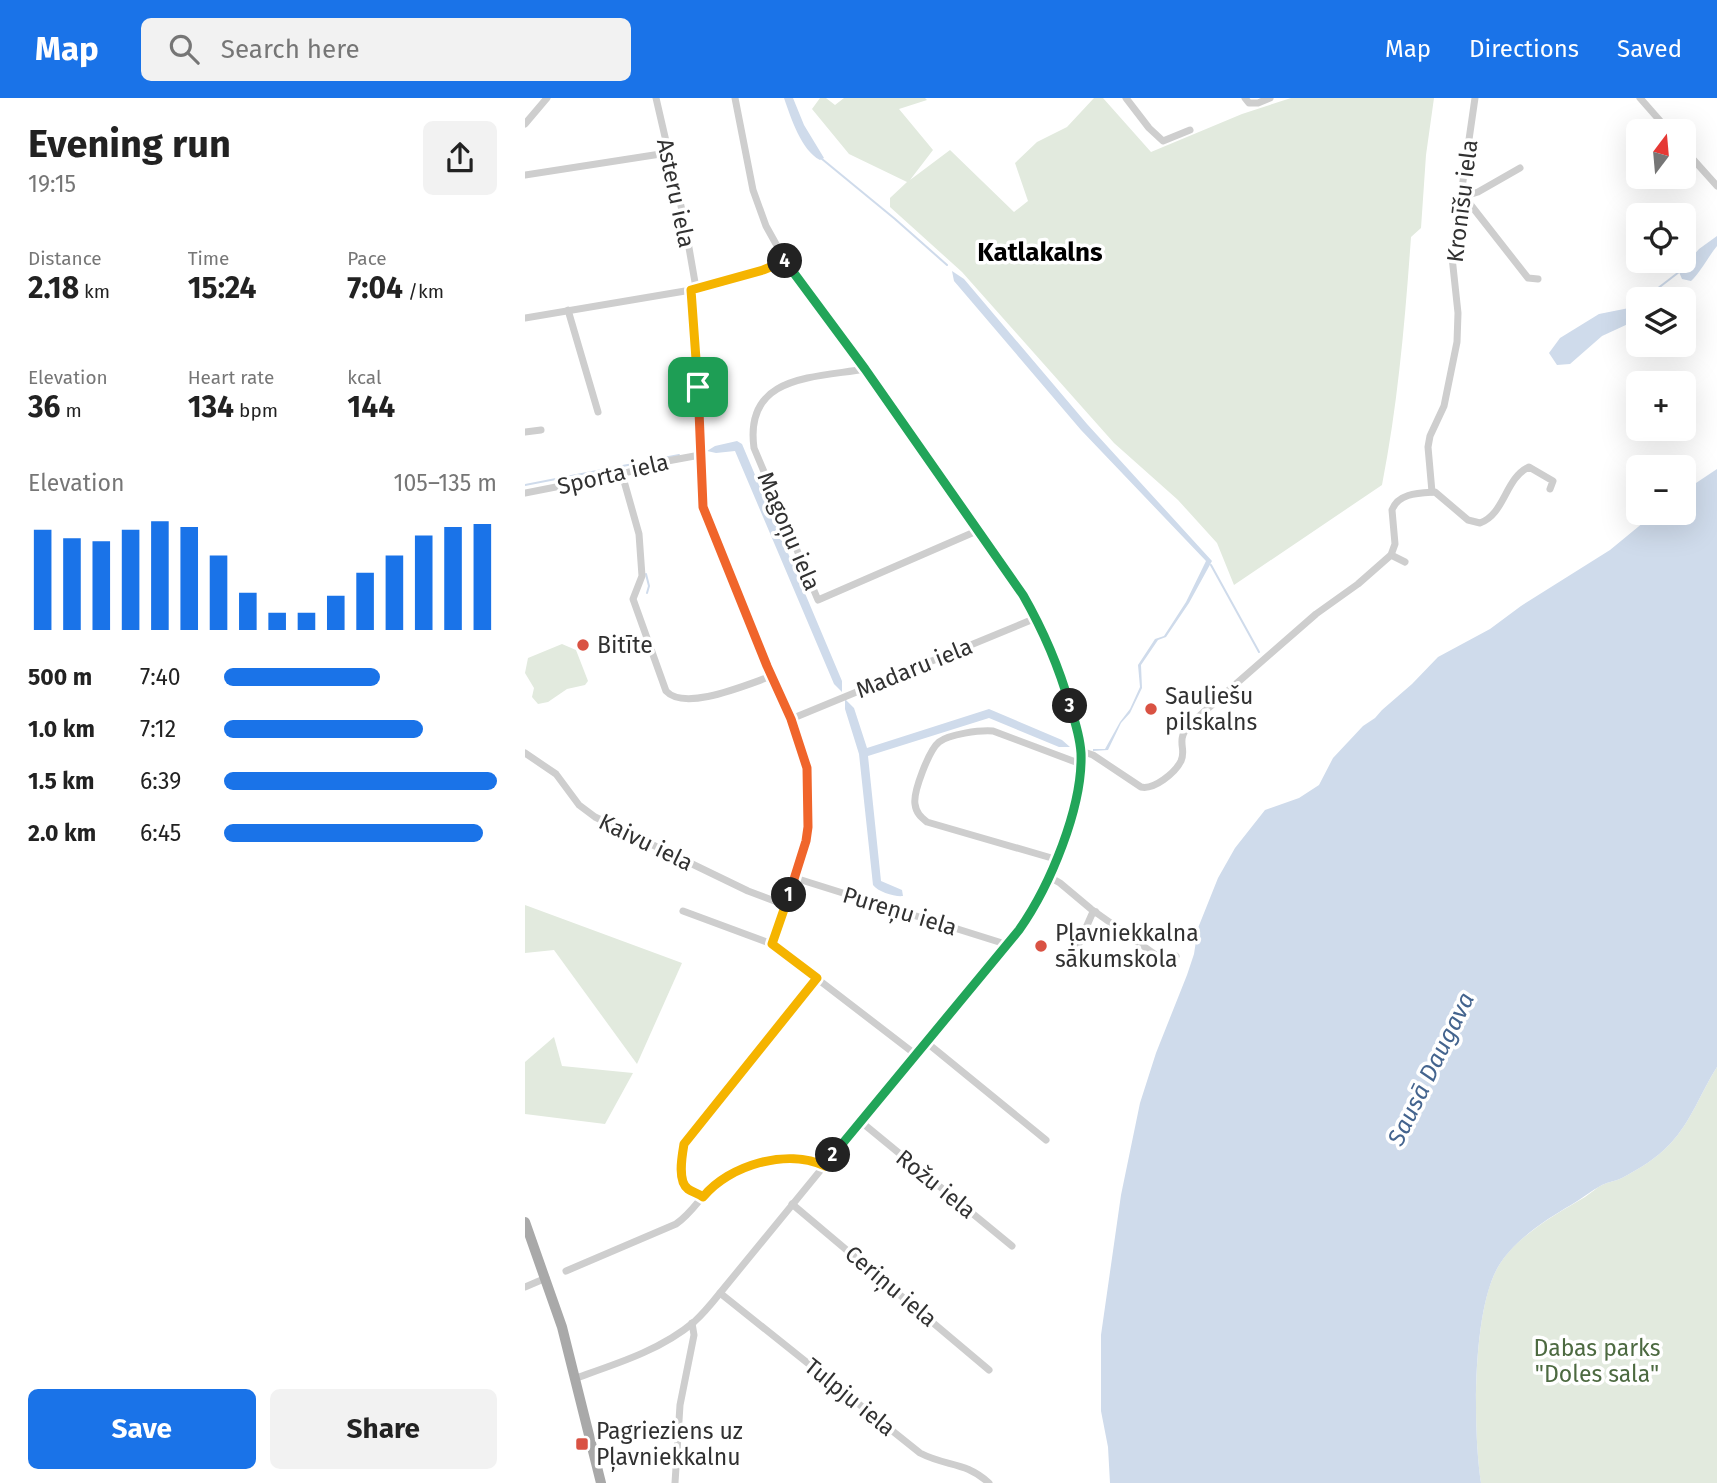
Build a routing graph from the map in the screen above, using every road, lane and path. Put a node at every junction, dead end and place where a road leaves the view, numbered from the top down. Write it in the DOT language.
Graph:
graph roads {
  1 [pos="547,98"];
  2 [pos="656,98"];
  3 [pos="734,98"];
  4 [pos="1126,98"];
  5 [pos="1270,98"];
  6 [pos="1475,98"];
  7 [pos="1640,98"];
  8 [pos="1247,101"];
  9 [pos="1658,119"];
  10 [pos="525,124"];
  11 [pos="1190,130"];
  12 [pos="667,153"];
  13 [pos="1696,163"];
  14 [pos="1520,168"];
  15 [pos="525,175"];
  16 [pos="1717,186"];
  17 [pos="1462,197"];
  18 [pos="785,260"];
  19 [pos="1538,279"];
  20 [pos="694,289"];
  21 [pos="568,310"];
  22 [pos="525,318"];
  23 [pos="865,369"];
  24 [pos="598,412"];
  25 [pos="541,430"];
  26 [pos="525,432"];
  27 [pos="700,455"];
  28 [pos="622,474"];
  29 [pos="1550,489"];
  30 [pos="1432,492"];
  31 [pos="525,494"];
  32 [pos="979,530"];
  33 [pos="1391,555"];
  34 [pos="1405,562"];
  35 [pos="1036,618"];
  36 [pos="772,676"];
  37 [pos="791,719"];
  38 [pos="1081,751"];
  39 [pos="525,753"];
  40 [pos="1081,765"];
  41 [pos="1055,859"];
  42 [pos="1048,876"];
  43 [pos="795,878"];
  44 [pos="785,905"];
  45 [pos="683,911"];
  46 [pos="1096,912"];
  47 [pos="772,944"];
  48 [pos="1005,946"];
  49 [pos="1176,956"];
  50 [pos="1070,964"];
  51 [pos="817,978"];
  52 [pos="926,1042"];
  53 [pos="915,1054"];
  54 [pos="860,1121"];
  55 [pos="1046,1140"];
  56 [pos="825,1166"];
  57 [pos="703,1197"];
  58 [pos="792,1204"];
  59 [pos="525,1222"];
  60 [pos="1012,1246"];
  61 [pos="566,1271"];
  62 [pos="546,1278"];
  63 [pos="525,1287"];
  64 [pos="720,1293"];
  65 [pos="692,1323"];
  66 [pos="989,1370"];
  67 [pos="576,1378"];
  68 [pos="601,1483"];
  69 [pos="675,1483"];
  70 [pos="989,1483"];
  1 -- 10 [label="street"];
  2 -- 12 [label="street, Asteru iela"];
  3 -- 18 [label="street"];
  4 -- 11 [label="street"];
  5 -- 8 [label="street"];
  6 -- 17 [label="street, Kronīšu iela"];
  7 -- 9 [label="street"];
  12 -- 15 [label="street"];
  12 -- 20 [label="street, Asteru iela"];
  13 -- 16 [label="street"];
  14 -- 17 [label="street"];
  17 -- 19 [label="street"];
  17 -- 30 [label="street, Kronīšu iela"];
  18 -- 20 [label="street"];
  18 -- 23 [label="street"];
  20 -- 21 [label="street"];
  20 -- 27 [label="street, Asteru iela"];
  21 -- 22 [label="street"];
  21 -- 24 [label="street"];
  23 -- 32 [label="street"];
  23 -- 32 [label="street, Magoņu iela"];
  25 -- 26 [label="street"];
  27 -- 28 [label="street, Sporta iela"];
  27 -- 36 [label="street, Asteru iela"];
  28 -- 31 [label="street, Sporta iela"];
  28 -- 36 [label="street"];
  29 -- 30 [label="street"];
  30 -- 33 [label="street"];
  32 -- 35 [label="street"];
  33 -- 34 [label="street"];
  33 -- 38 [label="street"];
  35 -- 37 [label="street, Madaru iela"];
  35 -- 38 [label="street"];
  36 -- 37 [label="street, Asteru iela"];
  37 -- 43 [label="street, Asteru iela"];
  38 -- 40 [label="street"];
  39 -- 44 [label="street, Kaivu iela"];
  40 -- 41 [label="street"];
  40 -- 41 [label="street"];
  41 -- 42 [label="street"];
  42 -- 46 [label="street"];
  42 -- 48 [label="street"];
  43 -- 44 [label="street, Asteru iela"];
  43 -- 48 [label="street, Pureņu iela"];
  44 -- 47 [label="street, Asteru iela"];
  45 -- 47 [label="street"];
  46 -- 49 [label="street"];
  46 -- 50 [label="street"];
  47 -- 51 [label="street"];
  48 -- 52 [label="street"];
  51 -- 53 [label="street"];
  51 -- 57 [label="street"];
  52 -- 53 [label="street"];
  52 -- 55 [label="street"];
  53 -- 54 [label="street"];
  54 -- 56 [label="street"];
  54 -- 60 [label="street, Rožu iela"];
  56 -- 57 [label="street"];
  56 -- 58 [label="street"];
  57 -- 61 [label="street"];
  58 -- 64 [label="street"];
  58 -- 66 [label="street, Ceriņu iela"];
  59 -- 62 [label="main road"];
  62 -- 63 [label="street"];
  62 -- 67 [label="main road"];
  64 -- 65 [label="street"];
  64 -- 70 [label="street, Tulpju iela"];
  65 -- 67 [label="street"];
  65 -- 69 [label="street"];
  67 -- 68 [label="main road"];
}
